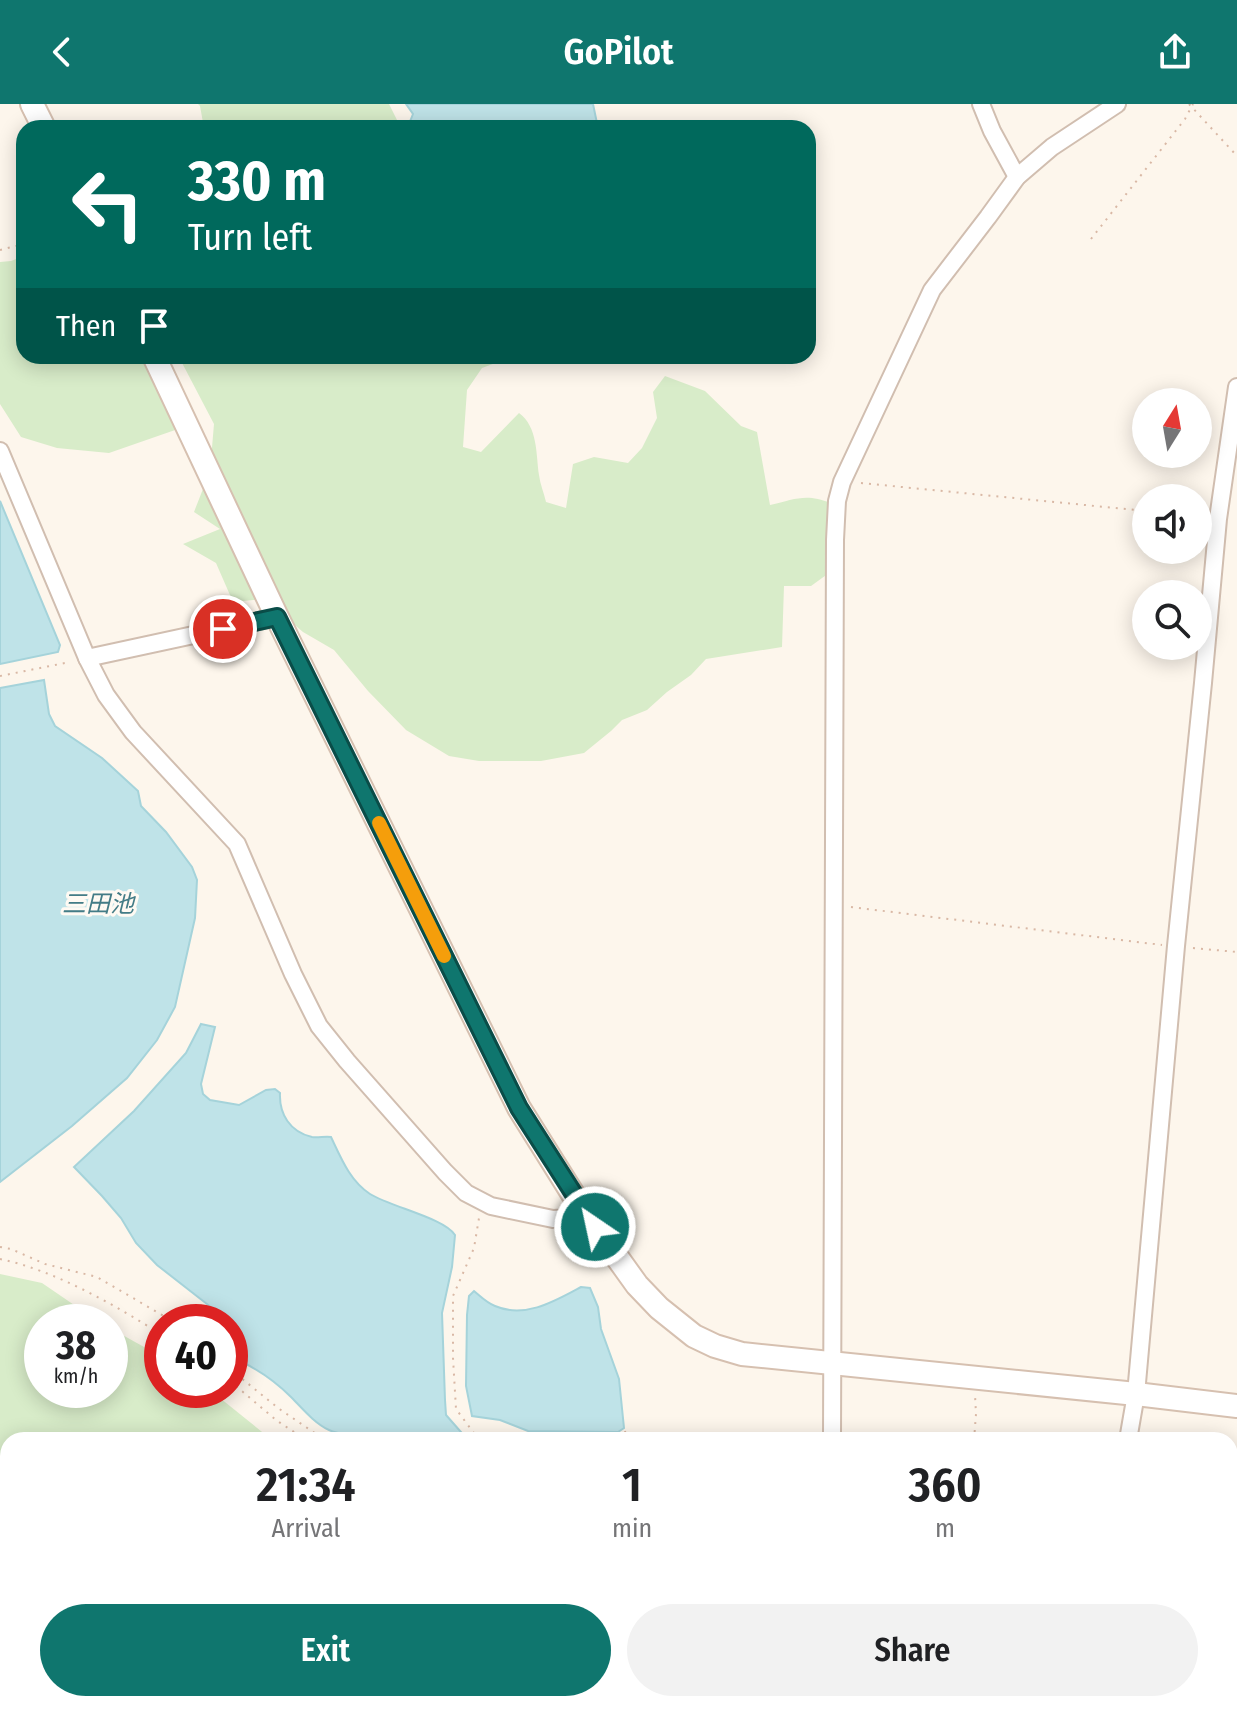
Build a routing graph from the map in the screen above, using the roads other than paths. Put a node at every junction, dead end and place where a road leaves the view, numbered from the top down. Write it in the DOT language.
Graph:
graph roads {
  1 [pos="981,104"];
  2 [pos="1117,104"];
  3 [pos="1017,177"];
  4 [pos="158,364"];
  5 [pos="1237,387"];
  6 [pos="0,451"];
  7 [pos="277,617"];
  8 [pos="87,658"];
  9 [pos="581,1207"];
  10 [pos="831,1364"];
  11 [pos="1136,1394"];
  12 [pos="1237,1406"];
  13 [pos="832,1432"];
  14 [pos="1129,1432"];
  1 -- 3 [label="street"];
  2 -- 3 [label="street"];
  3 -- 10 [label="street"];
  4 -- 7 [label="street"];
  5 -- 11 [label="street"];
  6 -- 8 [label="street"];
  7 -- 8 [label="street"];
  7 -- 9 [label="street"];
  8 -- 9 [label="street"];
  9 -- 10 [label="street"];
  10 -- 11 [label="street"];
  10 -- 13 [label="street"];
  11 -- 12 [label="street"];
  11 -- 14 [label="street"];
}
